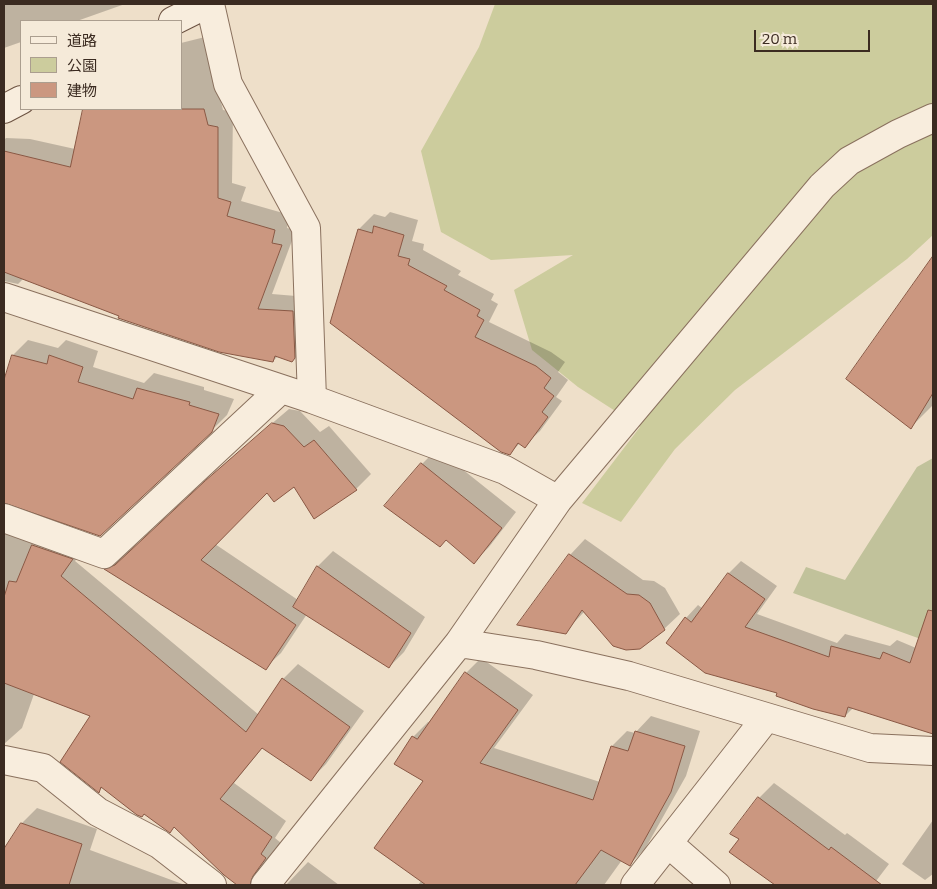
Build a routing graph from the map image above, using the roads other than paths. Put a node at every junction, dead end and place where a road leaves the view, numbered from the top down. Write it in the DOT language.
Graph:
graph roads {
  1 [pos="209,4"];
  2 [pos="175,20"];
  3 [pos="20,101"];
  4 [pos="4,109"];
  5 [pos="933,118"];
  6 [pos="4,297"];
  7 [pos="280,390"];
  8 [pos="312,399"];
  9 [pos="558,500"];
  10 [pos="4,518"];
  11 [pos="459,643"];
  12 [pos="766,718"];
  13 [pos="933,751"];
  14 [pos="4,760"];
  15 [pos="669,844"];
  16 [pos="212,885"];
  17 [pos="265,885"];
  18 [pos="635,885"];
  19 [pos="716,885"];
  1 -- 2 [label="street"];
  1 -- 8 [label="street"];
  3 -- 4 [label="street"];
  5 -- 9 [label="street"];
  6 -- 7 [label="street"];
  7 -- 8 [label="street"];
  7 -- 10 [label="street"];
  8 -- 9 [label="street"];
  9 -- 11 [label="street"];
  11 -- 12 [label="street"];
  11 -- 17 [label="street"];
  12 -- 13 [label="street"];
  12 -- 15 [label="street"];
  14 -- 16 [label="street"];
  15 -- 18 [label="street"];
  15 -- 19 [label="street"];
}
